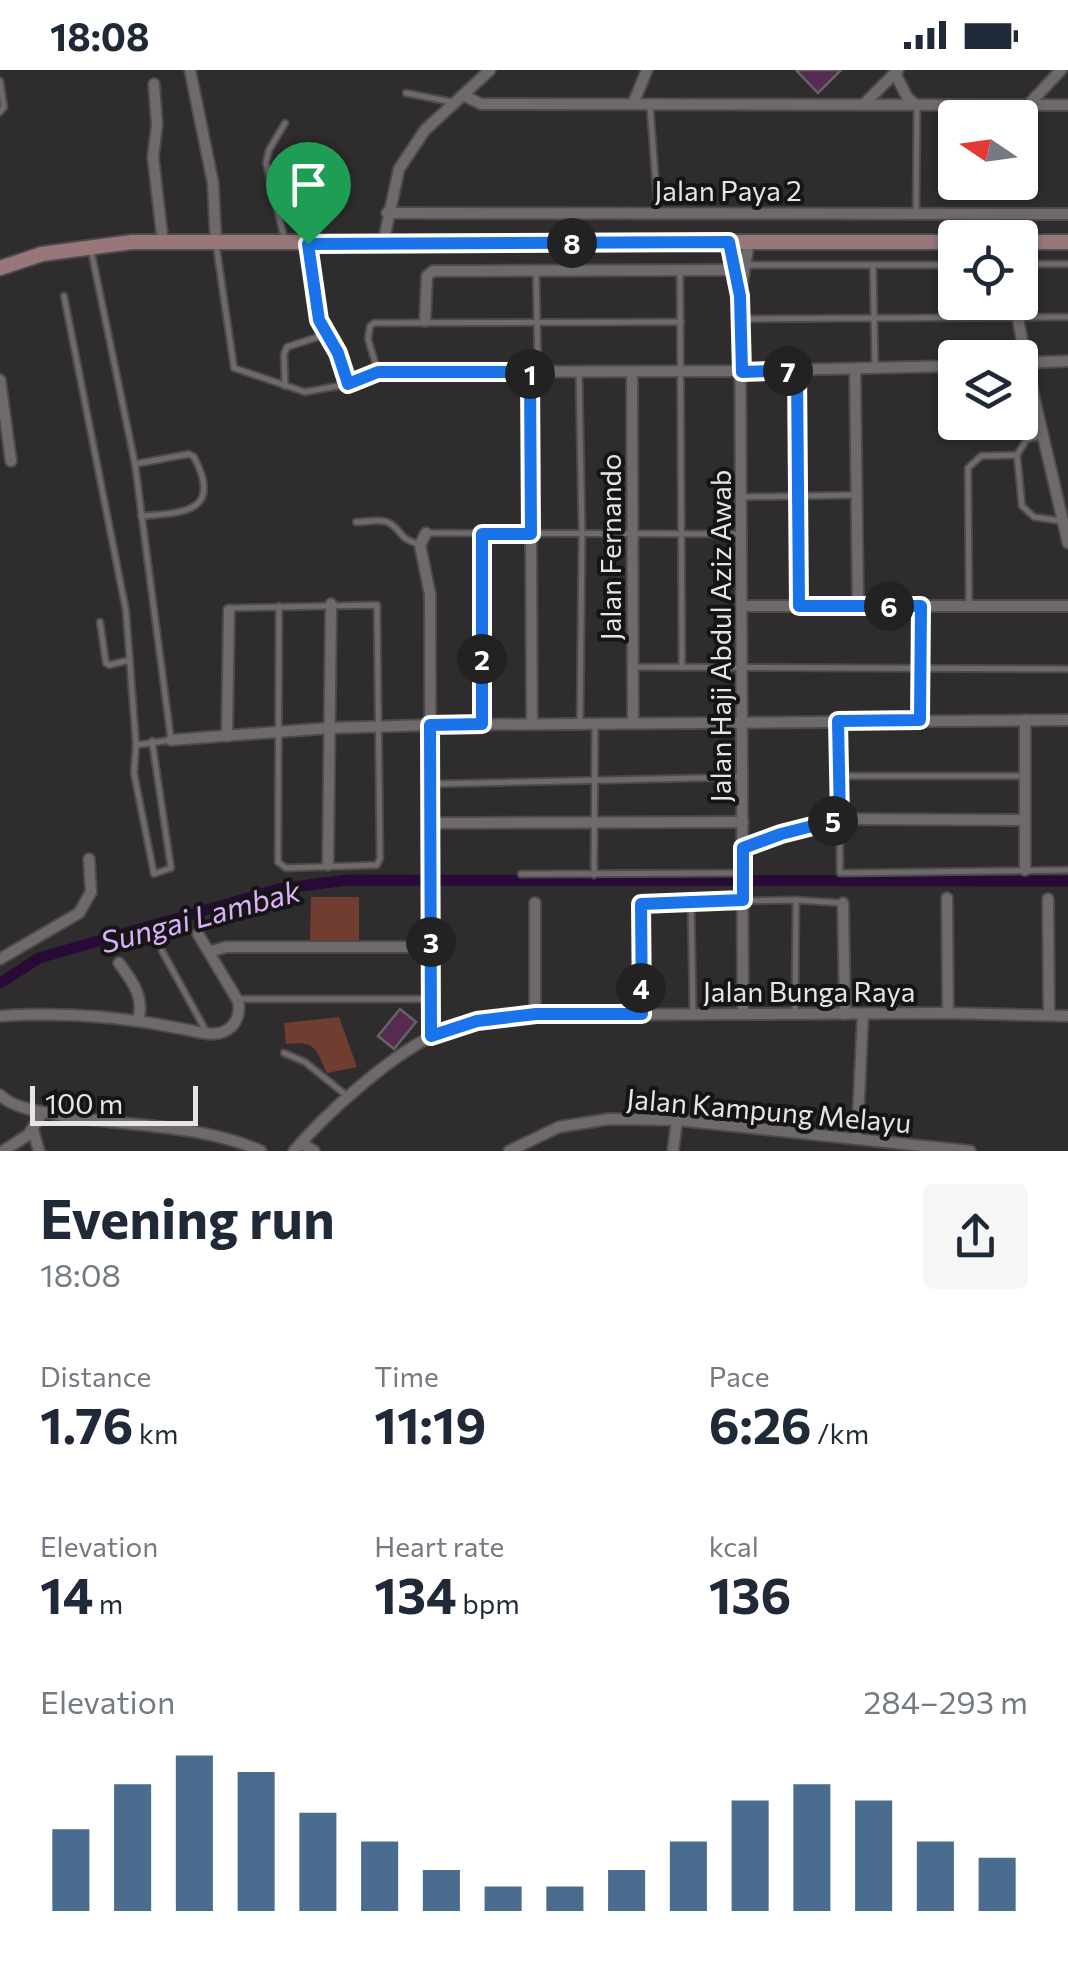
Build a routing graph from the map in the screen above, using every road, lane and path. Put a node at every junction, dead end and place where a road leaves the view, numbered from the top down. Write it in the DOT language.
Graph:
graph roads {
  1 [pos="190,70"];
  2 [pos="647,70"];
  3 [pos="1062,70"];
  4 [pos="488,71"];
  5 [pos="896,71"];
  6 [pos="0,81"];
  7 [pos="154,84"];
  8 [pos="1048,84"];
  9 [pos="406,93"];
  10 [pos="461,100"];
  11 [pos="1033,100"];
  12 [pos="866,103"];
  13 [pos="633,104"];
  14 [pos="1038,104"];
  15 [pos="917,105"];
  16 [pos="938,105"];
  17 [pos="1064,105"];
  18 [pos="650,106"];
  19 [pos="0,112"];
  20 [pos="286,123"];
  21 [pos="388,213"];
  22 [pos="658,213"];
  23 [pos="916,214"];
  24 [pos="1068,214"];
  25 [pos="729,242"];
  26 [pos="750,242"];
  27 [pos="938,242"];
  28 [pos="1038,242"];
  29 [pos="1068,242"];
  30 [pos="163,243"];
  31 [pos="216,244"];
  32 [pos="286,244"];
  33 [pos="308,244"];
  34 [pos="383,244"];
  35 [pos="91,247"];
  36 [pos="1038,264"];
  37 [pos="1068,264"];
  38 [pos="873,265"];
  39 [pos="938,265"];
  40 [pos="746,266"];
  41 [pos="0,268"];
  42 [pos="536,270"];
  43 [pos="734,270"];
  44 [pos="680,271"];
  45 [pos="64,296"];
  46 [pos="740,296"];
  47 [pos="874,316"];
  48 [pos="938,316"];
  49 [pos="1038,317"];
  50 [pos="1068,317"];
  51 [pos="741,318"];
  52 [pos="425,321"];
  53 [pos="537,322"];
  54 [pos="680,322"];
  55 [pos="327,334"];
  56 [pos="1068,362"];
  57 [pos="1038,363"];
  58 [pos="938,367"];
  59 [pos="855,369"];
  60 [pos="875,369"];
  61 [pos="797,370"];
  62 [pos="378,372"];
  63 [pos="534,372"];
  64 [pos="580,372"];
  65 [pos="632,372"];
  66 [pos="681,372"];
  67 [pos="742,372"];
  68 [pos="0,380"];
  69 [pos="348,384"];
  70 [pos="286,386"];
  71 [pos="1038,421"];
  72 [pos="1042,436"];
  73 [pos="1017,455"];
  74 [pos="11,461"];
  75 [pos="135,464"];
  76 [pos="856,495"];
  77 [pos="798,496"];
  78 [pos="742,498"];
  79 [pos="141,516"];
  80 [pos="356,522"];
  81 [pos="1062,522"];
  82 [pos="482,534"];
  83 [pos="531,534"];
  84 [pos="582,534"];
  85 [pos="633,534"];
  86 [pos="681,534"];
  87 [pos="742,534"];
  88 [pos="423,539"];
  89 [pos="1068,544"];
  90 [pos="332,604"];
  91 [pos="279,606"];
  92 [pos="742,606"];
  93 [pos="799,606"];
  94 [pos="858,606"];
  95 [pos="921,606"];
  96 [pos="969,606"];
  97 [pos="1068,606"];
  98 [pos="229,610"];
  99 [pos="100,622"];
  100 [pos="130,660"];
  101 [pos="743,667"];
  102 [pos="632,668"];
  103 [pos="682,668"];
  104 [pos="920,669"];
  105 [pos="1068,669"];
  106 [pos="920,720"];
  107 [pos="1026,720"];
  108 [pos="1068,720"];
  109 [pos="743,721"];
  110 [pos="838,721"];
  111 [pos="632,722"];
  112 [pos="580,723"];
  113 [pos="595,723"];
  114 [pos="482,724"];
  115 [pos="532,724"];
  116 [pos="430,725"];
  117 [pos="379,726"];
  118 [pos="329,728"];
  119 [pos="279,732"];
  120 [pos="227,736"];
  121 [pos="171,740"];
  122 [pos="152,741"];
  123 [pos="136,745"];
  124 [pos="839,776"];
  125 [pos="1025,776"];
  126 [pos="743,777"];
  127 [pos="595,778"];
  128 [pos="430,784"];
  129 [pos="840,819"];
  130 [pos="1024,820"];
  131 [pos="595,822"];
  132 [pos="743,822"];
  133 [pos="430,823"];
  134 [pos="743,848"];
  135 [pos="89,859"];
  136 [pos="328,866"];
  137 [pos="1024,870"];
  138 [pos="1068,870"];
  139 [pos="521,874"];
  140 [pos="594,875"];
  141 [pos="743,879"];
  142 [pos="947,898"];
  143 [pos="1048,899"];
  144 [pos="743,900"];
  145 [pos="796,900"];
  146 [pos="691,901"];
  147 [pos="644,902"];
  148 [pos="843,902"];
  149 [pos="535,903"];
  150 [pos="198,934"];
  151 [pos="430,948"];
  152 [pos="162,951"];
  153 [pos="209,952"];
  154 [pos="0,960"];
  155 [pos="118,962"];
  156 [pos="431,1000"];
  157 [pos="239,1004"];
  158 [pos="744,1013"];
  159 [pos="948,1013"];
  160 [pos="536,1014"];
  161 [pos="642,1014"];
  162 [pos="693,1014"];
  163 [pos="795,1014"];
  164 [pos="845,1014"];
  165 [pos="864,1014"];
  166 [pos="1049,1015"];
  167 [pos="0,1016"];
  168 [pos="1068,1016"];
  169 [pos="138,1020"];
  170 [pos="208,1034"];
  171 [pos="431,1036"];
  172 [pos="284,1053"];
  173 [pos="0,1096"];
  174 [pos="350,1098"];
  175 [pos="43,1112"];
  176 [pos="677,1120"];
  177 [pos="33,1130"];
  178 [pos="857,1139"];
  179 [pos="298,1147"];
  180 [pos="3,1151"];
  181 [pos="39,1151"];
  182 [pos="261,1151"];
  183 [pos="314,1151"];
  184 [pos="509,1151"];
  185 [pos="673,1151"];
  186 [pos="970,1151"];
  1 -- 31 [label="street"];
  2 -- 13 [label="street"];
  3 -- 8 [label="street"];
  4 -- 10 [label="street"];
  5 -- 12 [label="street"];
  5 -- 15 [label="street"];
  6 -- 19 [label="lane"];
  7 -- 30 [label="street"];
  8 -- 11 [label="street"];
  8 -- 17 [label="street"];
  9 -- 10 [label="lane"];
  10 -- 13 [label="street"];
  10 -- 21 [label="street"];
  12 -- 15 [label="street"];
  12 -- 18 [label="street"];
  13 -- 18 [label="street"];
  14 -- 17 [label="street"];
  15 -- 16 [label="street"];
  15 -- 23 [label="lane"];
  18 -- 22 [label="lane"];
  20 -- 32 [label="lane"];
  21 -- 22 [label="street, Jalan Paya 2"];
  21 -- 34 [label="street"];
  22 -- 23 [label="street, Jalan Paya 2"];
  23 -- 24 [label="street, Jalan Paya 2"];
  25 -- 26 [label="street"];
  25 -- 34 [label="street"];
  25 -- 43 [label="street"];
  26 -- 27 [label="street"];
  26 -- 40 [label="street"];
  28 -- 29 [label="street"];
  30 -- 31 [label="street"];
  30 -- 35 [label="street"];
  31 -- 32 [label="street"];
  31 -- 70 [label="lane"];
  32 -- 33 [label="street"];
  33 -- 34 [label="street"];
  33 -- 55 [label="lane"];
  35 -- 41 [label="street"];
  35 -- 75 [label="lane"];
  36 -- 37 [label="lane"];
  38 -- 39 [label="lane"];
  38 -- 40 [label="lane"];
  38 -- 47 [label="lane"];
  40 -- 46 [label="street"];
  42 -- 44 [label="street"];
  42 -- 52 [label="street"];
  42 -- 53 [label="lane"];
  43 -- 44 [label="street"];
  43 -- 46 [label="street"];
  44 -- 54 [label="lane"];
  45 -- 100 [label="lane"];
  46 -- 51 [label="street, Jalan Haji Abdul Aziz Awab"];
  47 -- 48 [label="lane"];
  47 -- 51 [label="lane"];
  47 -- 60 [label="lane"];
  49 -- 50 [label="lane"];
  51 -- 67 [label="street, Jalan Haji Abdul Aziz Awab"];
  52 -- 53 [label="lane"];
  52 -- 62 [label="lane"];
  53 -- 54 [label="lane"];
  53 -- 63 [label="lane"];
  54 -- 66 [label="lane"];
  55 -- 69 [label="lane"];
  55 -- 70 [label="lane"];
  56 -- 57 [label="street"];
  58 -- 60 [label="street"];
  59 -- 60 [label="street"];
  59 -- 61 [label="street"];
  59 -- 76 [label="street"];
  61 -- 67 [label="street"];
  61 -- 77 [label="lane"];
  62 -- 63 [label="street"];
  62 -- 69 [label="lane"];
  63 -- 64 [label="street"];
  63 -- 83 [label="street"];
  64 -- 65 [label="street"];
  64 -- 84 [label="lane"];
  65 -- 66 [label="street"];
  65 -- 85 [label="street, Jalan Fernando"];
  66 -- 67 [label="street"];
  66 -- 86 [label="lane"];
  67 -- 78 [label="street, Jalan Haji Abdul Aziz Awab"];
  68 -- 74 [label="street"];
  69 -- 70 [label="lane"];
  71 -- 72 [label="street"];
  72 -- 73 [label="lane"];
  72 -- 81 [label="street"];
  73 -- 81 [label="lane"];
  73 -- 96 [label="lane"];
  75 -- 79 [label="lane"];
  75 -- 79 [label="lane"];
  76 -- 77 [label="lane"];
  76 -- 94 [label="street"];
  77 -- 78 [label="lane"];
  77 -- 93 [label="lane"];
  78 -- 87 [label="street, Jalan Haji Abdul Aziz Awab"];
  79 -- 121 [label="lane"];
  80 -- 88 [label="lane"];
  81 -- 89 [label="street"];
  82 -- 83 [label="lane"];
  82 -- 88 [label="lane"];
  82 -- 114 [label="lane"];
  83 -- 84 [label="lane"];
  83 -- 115 [label="street"];
  84 -- 85 [label="lane"];
  84 -- 112 [label="lane"];
  85 -- 86 [label="lane"];
  85 -- 102 [label="street, Jalan Fernando"];
  86 -- 87 [label="lane"];
  86 -- 103 [label="lane"];
  87 -- 92 [label="street, Jalan Haji Abdul Aziz Awab"];
  88 -- 116 [label="street"];
  90 -- 91 [label="lane"];
  90 -- 117 [label="lane"];
  90 -- 118 [label="street"];
  91 -- 98 [label="lane"];
  91 -- 119 [label="lane"];
  92 -- 93 [label="street"];
  92 -- 101 [label="street, Jalan Haji Abdul Aziz Awab"];
  93 -- 94 [label="street"];
  94 -- 95 [label="street"];
  95 -- 96 [label="street"];
  95 -- 104 [label="lane"];
  96 -- 97 [label="street"];
  98 -- 120 [label="street"];
  99 -- 100 [label="lane"];
  100 -- 123 [label="lane"];
  101 -- 103 [label="lane"];
  101 -- 104 [label="lane"];
  101 -- 109 [label="street, Jalan Haji Abdul Aziz Awab"];
  102 -- 103 [label="lane"];
  102 -- 111 [label="street, Jalan Fernando"];
  104 -- 105 [label="lane"];
  104 -- 106 [label="lane"];
  106 -- 107 [label="street"];
  106 -- 110 [label="street"];
  107 -- 108 [label="street"];
  107 -- 125 [label="street"];
  109 -- 110 [label="street"];
  109 -- 111 [label="street"];
  109 -- 126 [label="street, Jalan Haji Abdul Aziz Awab"];
  110 -- 124 [label="lane"];
  111 -- 113 [label="street"];
  112 -- 113 [label="street"];
  112 -- 115 [label="street"];
  113 -- 127 [label="lane"];
  114 -- 115 [label="street"];
  114 -- 116 [label="street"];
  116 -- 117 [label="street"];
  116 -- 128 [label="street"];
  117 -- 118 [label="street"];
  117 -- 136 [label="lane"];
  118 -- 119 [label="street"];
  118 -- 136 [label="street"];
  119 -- 120 [label="street"];
  119 -- 136 [label="lane"];
  120 -- 121 [label="street"];
  121 -- 122 [label="lane"];
  122 -- 123 [label="lane"];
  122 -- 123 [label="lane"];
  124 -- 125 [label="lane"];
  124 -- 129 [label="lane"];
  125 -- 130 [label="street"];
  126 -- 127 [label="lane"];
  126 -- 132 [label="street, Jalan Haji Abdul Aziz Awab"];
  127 -- 128 [label="lane"];
  127 -- 131 [label="lane"];
  128 -- 133 [label="street"];
  129 -- 130 [label="street"];
  129 -- 134 [label="lane"];
  129 -- 137 [label="lane"];
  130 -- 137 [label="street"];
  131 -- 132 [label="street"];
  131 -- 133 [label="street"];
  131 -- 140 [label="lane"];
  132 -- 134 [label="street, Jalan Haji Abdul Aziz Awab"];
  133 -- 151 [label="street"];
  134 -- 141 [label="street, Jalan Haji Abdul Aziz Awab"];
  135 -- 154 [label="street"];
  137 -- 138 [label="lane"];
  139 -- 140 [label="lane"];
  140 -- 141 [label="lane"];
  141 -- 144 [label="street, Jalan Haji Abdul Aziz Awab"];
  142 -- 159 [label="street"];
  143 -- 166 [label="street"];
  144 -- 145 [label="lane"];
  144 -- 146 [label="lane"];
  144 -- 158 [label="street, Jalan Haji Abdul Aziz Awab"];
  145 -- 148 [label="lane"];
  145 -- 163 [label="lane"];
  146 -- 147 [label="lane"];
  146 -- 162 [label="lane"];
  147 -- 161 [label="street"];
  148 -- 164 [label="street"];
  149 -- 160 [label="street"];
  150 -- 153 [label="street"];
  151 -- 153 [label="street"];
  151 -- 156 [label="street"];
  152 -- 170 [label="lane"];
  153 -- 157 [label="street"];
  155 -- 169 [label="street"];
  156 -- 157 [label="lane"];
  156 -- 171 [label="street"];
  157 -- 170 [label="street"];
  158 -- 162 [label="street, Jalan Bunga Raya"];
  158 -- 163 [label="street, Jalan Bunga Raya"];
  159 -- 165 [label="street, Jalan Bunga Raya"];
  159 -- 166 [label="street, Jalan Bunga Raya"];
  160 -- 161 [label="street, Jalan Bunga Raya"];
  160 -- 171 [label="street, Jalan Bunga Raya"];
  161 -- 162 [label="street, Jalan Bunga Raya"];
  163 -- 164 [label="street, Jalan Bunga Raya"];
  164 -- 165 [label="street, Jalan Bunga Raya"];
  165 -- 178 [label="street"];
  166 -- 168 [label="street, Jalan Bunga Raya"];
  167 -- 169 [label="street"];
  169 -- 170 [label="street"];
  171 -- 174 [label="street, Jalan Bunga Raya"];
  172 -- 174 [label="lane"];
  173 -- 175 [label="street"];
  174 -- 179 [label="street, Jalan Bunga Raya"];
  175 -- 177 [label="street"];
  175 -- 182 [label="street"];
  176 -- 178 [label="street, Jalan Kampung Melayu"];
  176 -- 184 [label="street, Jalan Kampung Melayu"];
  176 -- 185 [label="street"];
  177 -- 180 [label="street"];
  177 -- 181 [label="street"];
  178 -- 186 [label="street, Jalan Kampung Melayu"];
  179 -- 183 [label="street"];
}
